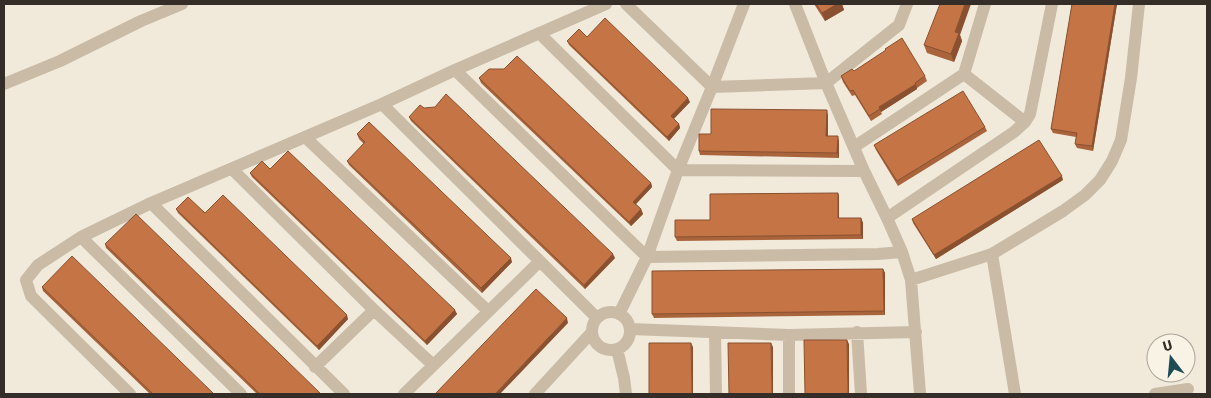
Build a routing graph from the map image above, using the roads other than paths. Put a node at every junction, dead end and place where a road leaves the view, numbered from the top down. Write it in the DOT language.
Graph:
graph roads {
  1 [pos="182,4"];
  2 [pos="606,4"];
  3 [pos="626,4"];
  4 [pos="744,4"];
  5 [pos="795,4"];
  6 [pos="907,4"];
  7 [pos="985,4"];
  8 [pos="1052,4"];
  9 [pos="1139,4"];
  10 [pos="539,33"];
  11 [pos="455,70"];
  12 [pos="964,74"];
  13 [pos="826,83"];
  14 [pos="4,84"];
  15 [pos="712,87"];
  16 [pos="382,104"];
  17 [pos="1026,122"];
  18 [pos="305,137"];
  19 [pos="854,147"];
  20 [pos="232,169"];
  21 [pos="678,170"];
  22 [pos="864,171"];
  23 [pos="151,204"];
  24 [pos="888,218"];
  25 [pos="81,237"];
  26 [pos="902,252"];
  27 [pos="992,254"];
  28 [pos="647,257"];
  29 [pos="539,262"];
  30 [pos="911,280"];
  31 [pos="374,310"];
  32 [pos="488,312"];
  33 [pos="619,314"];
  34 [pos="598,318"];
  35 [pos="630,329"];
  36 [pos="592,332"];
  37 [pos="715,332"];
  38 [pos="857,332"];
  39 [pos="916,332"];
  40 [pos="789,335"];
  41 [pos="617,349"];
  42 [pos="433,365"];
  43 [pos="315,367"];
  44 [pos="1188,389"];
  45 [pos="130,394"];
  46 [pos="241,394"];
  47 [pos="344,394"];
  48 [pos="404,394"];
  49 [pos="535,394"];
  50 [pos="626,394"];
  51 [pos="716,394"];
  52 [pos="789,394"];
  53 [pos="861,394"];
  54 [pos="920,394"];
  55 [pos="1015,394"];
  56 [pos="1155,394"];
  1 -- 14 [label="street"];
  2 -- 10 [label="street"];
  3 -- 15 [label="street"];
  4 -- 15 [label="street"];
  5 -- 13 [label="street"];
  6 -- 13 [label="street"];
  7 -- 12 [label="street"];
  8 -- 17 [label="street"];
  9 -- 27 [label="street"];
  10 -- 11 [label="street"];
  10 -- 21 [label="street"];
  11 -- 16 [label="street"];
  11 -- 28 [label="street"];
  12 -- 17 [label="street"];
  12 -- 19 [label="street"];
  13 -- 15 [label="street"];
  13 -- 19 [label="street"];
  15 -- 21 [label="street"];
  16 -- 18 [label="street"];
  16 -- 29 [label="street"];
  17 -- 24 [label="street"];
  18 -- 20 [label="street"];
  18 -- 32 [label="street"];
  19 -- 22 [label="street"];
  20 -- 23 [label="street"];
  20 -- 31 [label="street"];
  21 -- 22 [label="street"];
  21 -- 28 [label="street"];
  22 -- 24 [label="street"];
  23 -- 25 [label="street"];
  23 -- 43 [label="street"];
  24 -- 26 [label="street"];
  25 -- 45 [label="street"];
  25 -- 46 [label="street"];
  26 -- 28 [label="street"];
  26 -- 30 [label="street"];
  27 -- 30 [label="street"];
  27 -- 55 [label="street"];
  28 -- 33 [label="street"];
  29 -- 32 [label="street"];
  29 -- 34 [label="street"];
  30 -- 39 [label="street"];
  31 -- 42 [label="street"];
  31 -- 43 [label="street"];
  32 -- 42 [label="street"];
  33 -- 34 [label="street"];
  33 -- 35 [label="street"];
  34 -- 36 [label="street"];
  35 -- 37 [label="street"];
  35 -- 41 [label="street"];
  36 -- 41 [label="street"];
  36 -- 49 [label="street"];
  37 -- 40 [label="street"];
  37 -- 51 [label="street"];
  38 -- 39 [label="street"];
  38 -- 40 [label="street"];
  38 -- 53 [label="street"];
  39 -- 54 [label="street"];
  40 -- 52 [label="street"];
  41 -- 50 [label="street"];
  42 -- 48 [label="street"];
  43 -- 47 [label="street"];
  44 -- 56 [label="street"];
}
